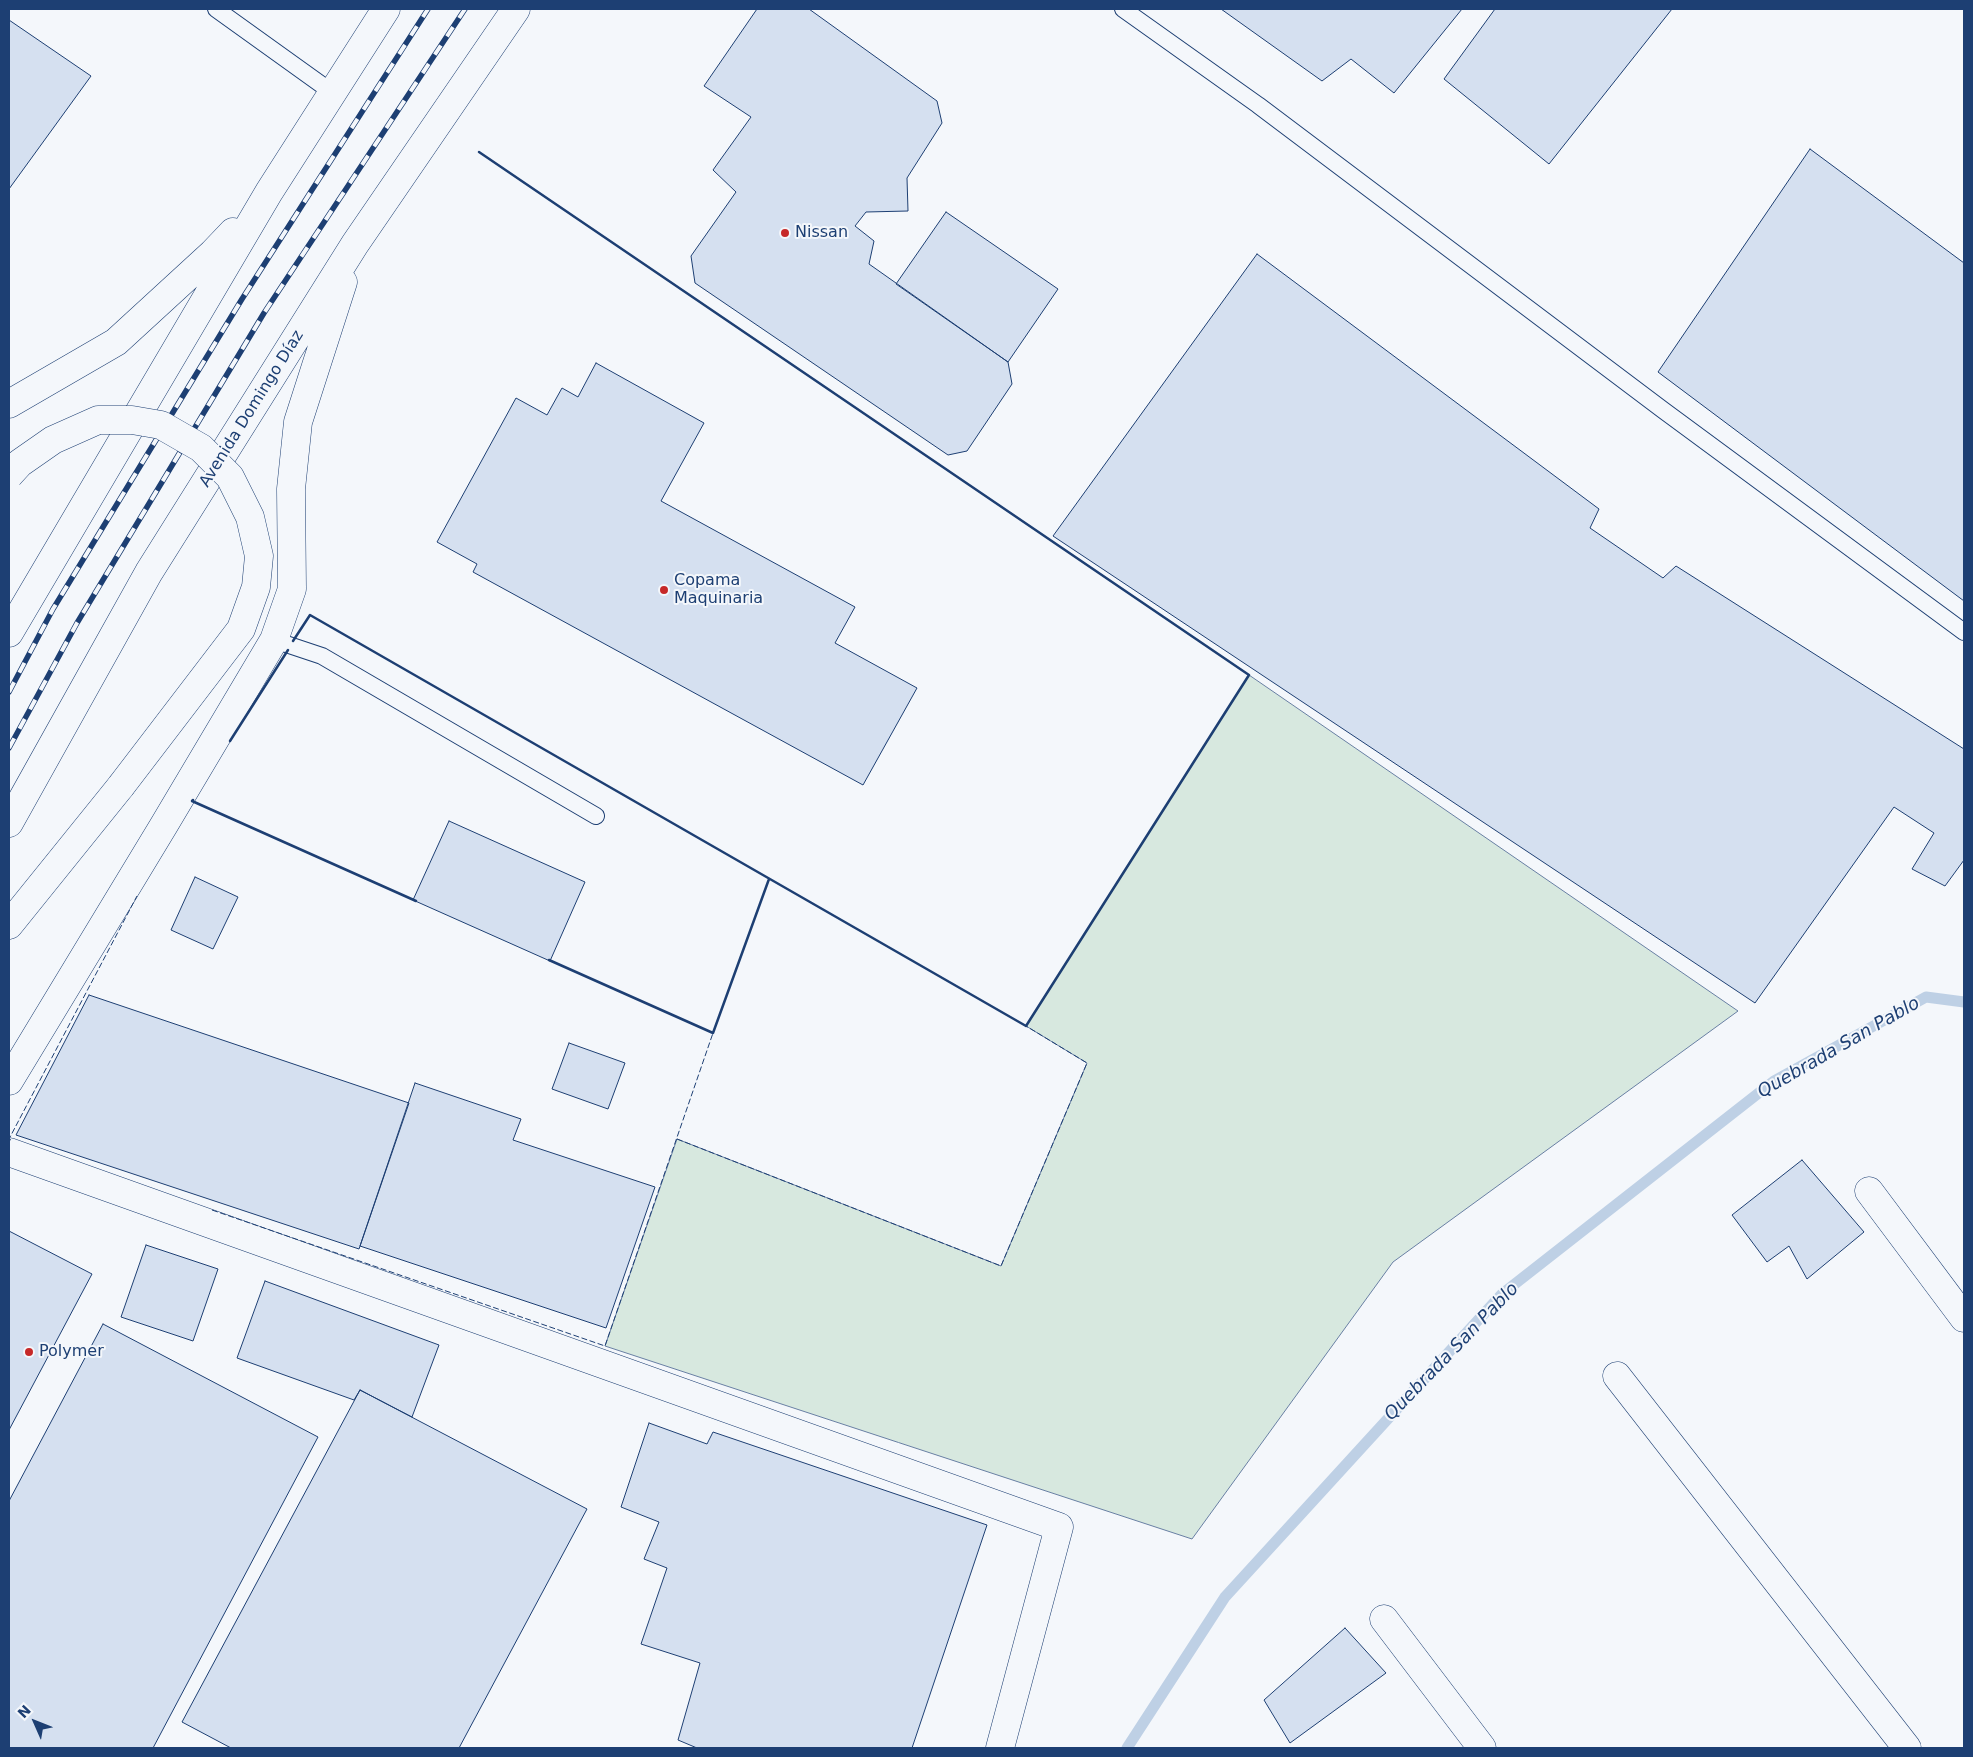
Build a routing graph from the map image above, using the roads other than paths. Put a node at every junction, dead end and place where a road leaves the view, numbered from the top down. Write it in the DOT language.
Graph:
graph roads {
  1 [pos="216,9"];
  2 [pos="386,9"];
  3 [pos="516,9"];
  4 [pos="1123,9"];
  5 [pos="333,93"];
  6 [pos="269,192"];
  7 [pos="355,244"];
  8 [pos="9,404"];
  9 [pos="9,475"];
  10 [pos="1964,632"];
  11 [pos="9,633"];
  12 [pos="274,640"];
  13 [pos="596,816"];
  14 [pos="9,823"];
  15 [pos="9,925"];
  16 [pos="9,1081"];
  17 [pos="9,1152"];
  18 [pos="1869,1192"];
  19 [pos="1964,1318"];
  20 [pos="1617,1376"];
  21 [pos="1384,1619"];
  22 [pos="1000,1748"];
  23 [pos="1482,1748"];
  24 [pos="1907,1748"];
  1 -- 5 [label="lane"];
  2 -- 5 [label="main road"];
  3 -- 7 [label="main road, Avenida Domingo Díaz"];
  4 -- 10 [label="lane"];
  5 -- 6 [label="main road"];
  6 -- 8 [label="main road"];
  6 -- 11 [label="main road"];
  7 -- 12 [label="main road"];
  7 -- 14 [label="main road, Avenida Domingo Díaz"];
  9 -- 15 [label="main road, bridge"];
  12 -- 13 [label="lane"];
  12 -- 16 [label="main road"];
  17 -- 22 [label="main road"];
  18 -- 19 [label="main road"];
  20 -- 24 [label="main road"];
  21 -- 23 [label="main road"];
}
